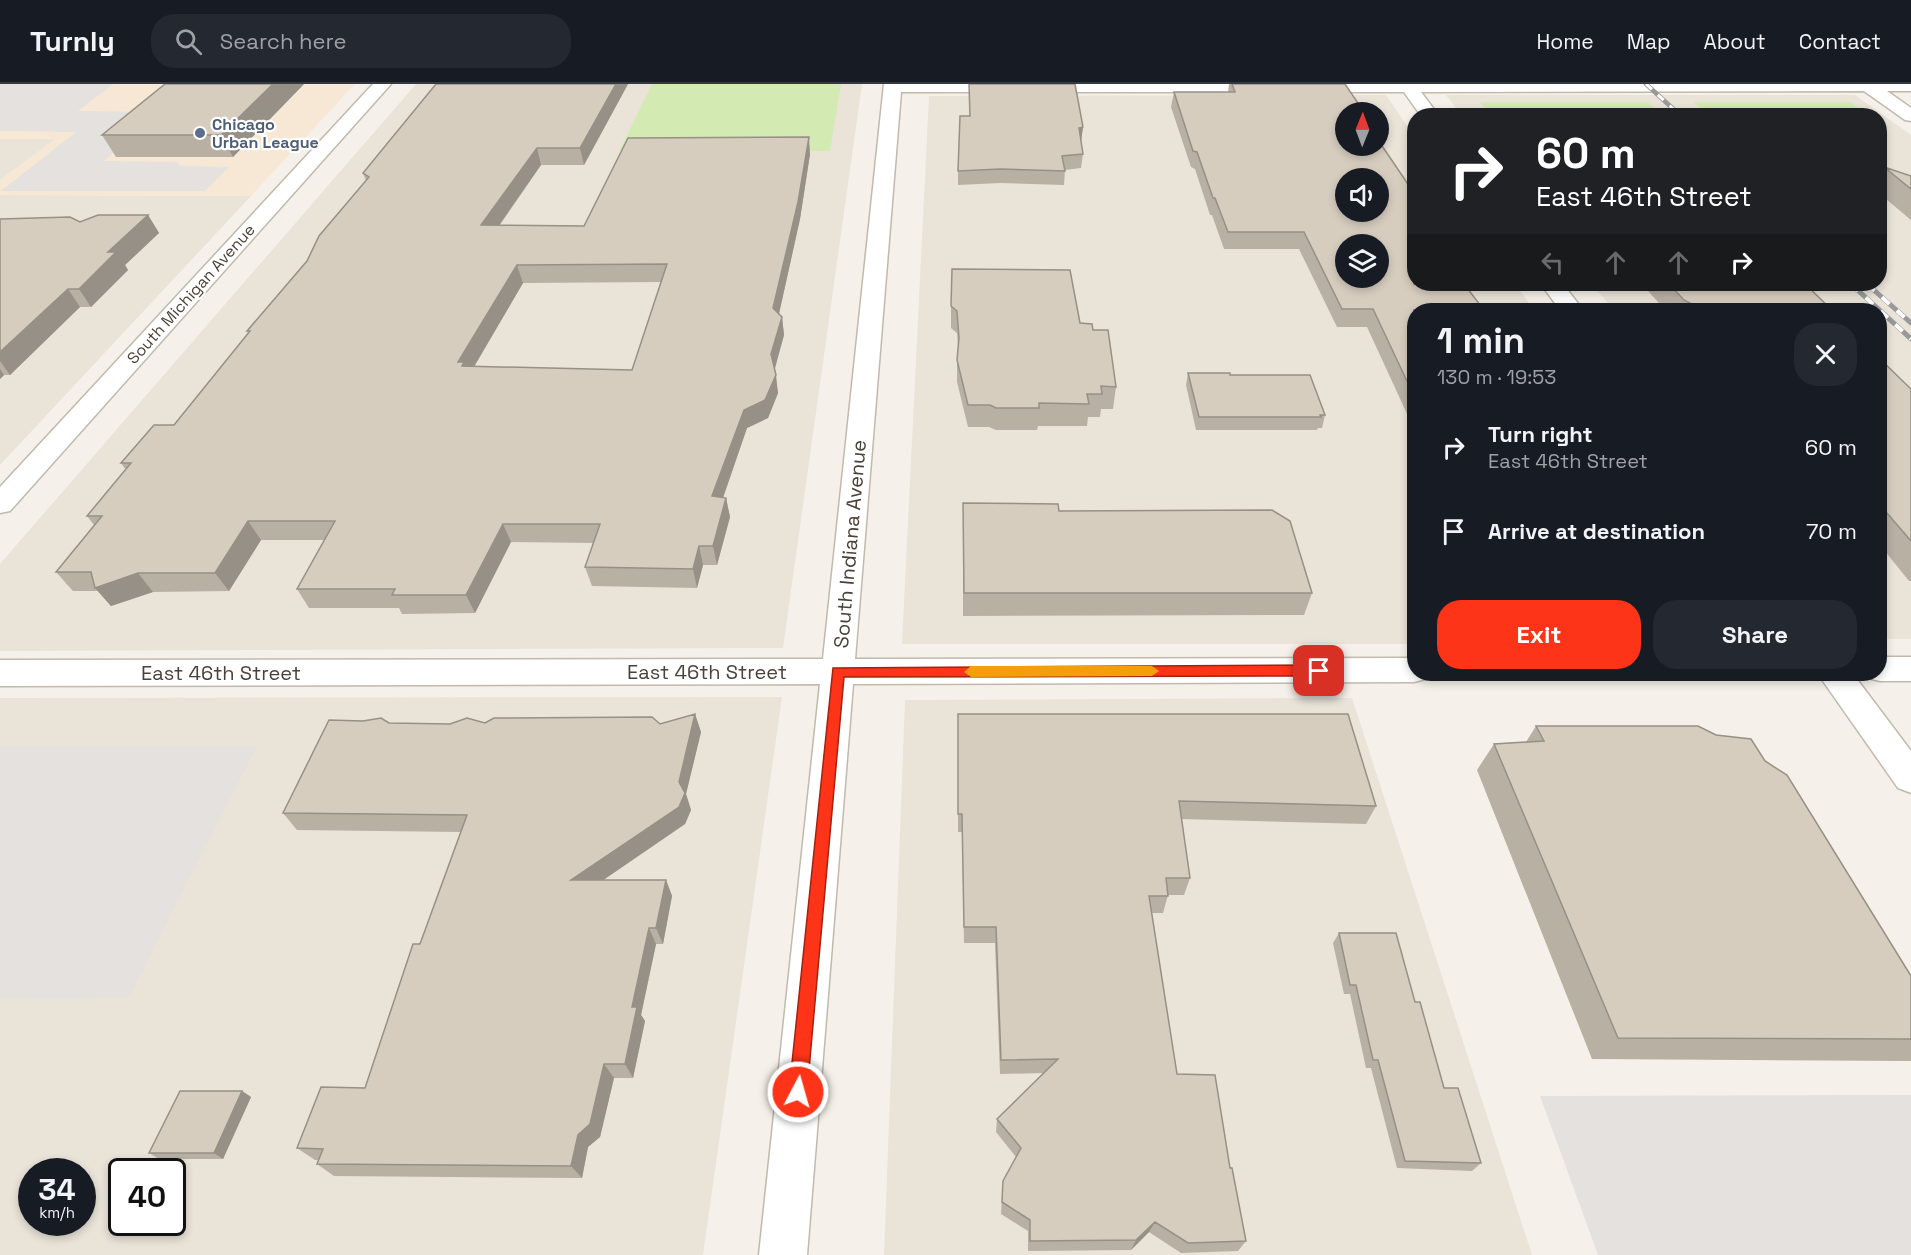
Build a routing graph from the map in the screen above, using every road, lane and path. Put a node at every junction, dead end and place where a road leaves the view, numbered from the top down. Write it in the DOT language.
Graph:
graph roads {
  1 [pos="382,84"];
  2 [pos="1408,85"];
  3 [pos="1867,85"];
  4 [pos="893,86"];
  5 [pos="1911,86"];
  6 [pos="1424,108"];
  7 [pos="1911,116"];
  8 [pos="0,504"];
  9 [pos="1887,669"];
  10 [pos="1911,669"];
  11 [pos="1407,670"];
  12 [pos="838,671"];
  13 [pos="0,673"];
  14 [pos="1840,681"];
  15 [pos="1911,778"];
  16 [pos="783,1255"];
  1 -- 8 [label="street, South Michigan Avenue"];
  2 -- 3 [label="street"];
  2 -- 4 [label="street"];
  2 -- 6 [label="street"];
  3 -- 5 [label="street"];
  3 -- 7 [label="street"];
  4 -- 12 [label="street, South Indiana Avenue"];
  9 -- 10 [label="street"];
  11 -- 12 [label="street, East 46th Street"];
  12 -- 13 [label="street, East 46th Street"];
  12 -- 16 [label="street, South Indiana Avenue"];
  14 -- 15 [label="street"];
}
